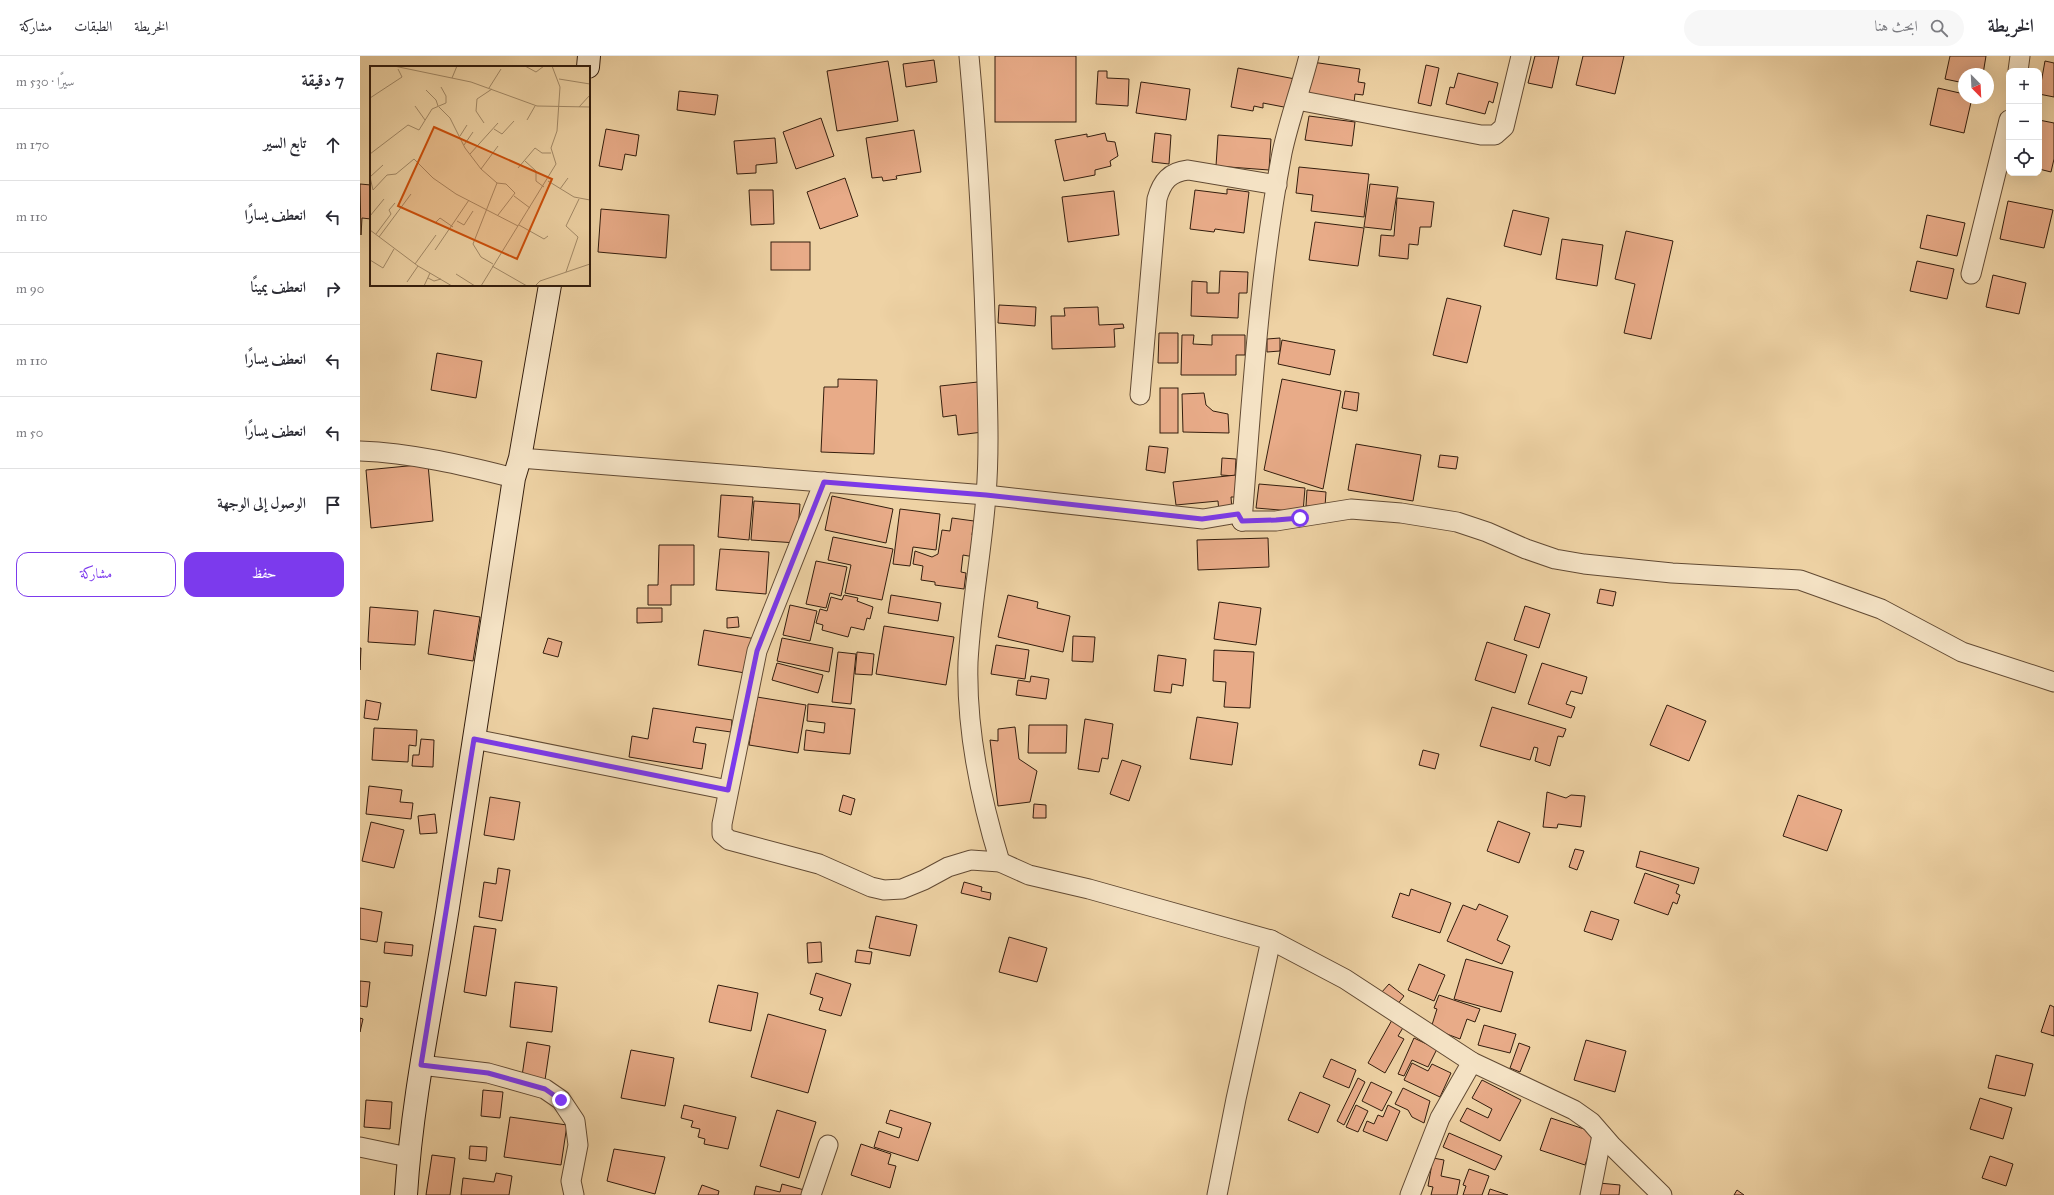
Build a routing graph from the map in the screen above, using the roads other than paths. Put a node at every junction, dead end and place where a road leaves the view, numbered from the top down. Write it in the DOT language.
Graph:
graph roads {
  1 [pos="589,56"];
  2 [pos="969,56"];
  3 [pos="1309,56"];
  4 [pos="1521,56"];
  5 [pos="2020,56"];
  6 [pos="588,66"];
  7 [pos="2018,68"];
  8 [pos="1298,100"];
  9 [pos="2006,132"];
  10 [pos="1277,185"];
  11 [pos="1971,274"];
  12 [pos="550,286"];
  13 [pos="1140,395"];
  14 [pos="360,451"];
  15 [pos="516,468"];
  16 [pos="824,482"];
  17 [pos="986,495"];
  18 [pos="1242,521"];
  19 [pos="2054,682"];
  20 [pos="474,739"];
  21 [pos="728,790"];
  22 [pos="1000,862"];
  23 [pos="1271,940"];
  24 [pos="1472,1062"];
  25 [pos="421,1065"];
  26 [pos="1602,1135"];
  27 [pos="828,1145"];
  28 [pos="360,1147"];
  29 [pos="408,1157"];
  30 [pos="406,1195"];
  31 [pos="574,1195"];
  32 [pos="811,1195"];
  33 [pos="1217,1195"];
  34 [pos="1410,1195"];
  35 [pos="1590,1195"];
  36 [pos="1662,1195"];
  1 -- 6 [label="street"];
  2 -- 17 [label="street"];
  3 -- 8 [label="street"];
  4 -- 8 [label="street"];
  5 -- 7 [label="street"];
  8 -- 10 [label="street"];
  9 -- 11 [label="street"];
  10 -- 13 [label="street"];
  10 -- 18 [label="street"];
  12 -- 15 [label="street"];
  14 -- 15 [label="street"];
  15 -- 16 [label="street"];
  15 -- 20 [label="street"];
  16 -- 17 [label="street"];
  16 -- 21 [label="street"];
  17 -- 18 [label="street"];
  17 -- 22 [label="street"];
  18 -- 19 [label="street"];
  20 -- 21 [label="street"];
  20 -- 25 [label="street"];
  21 -- 22 [label="street"];
  22 -- 23 [label="street"];
  23 -- 24 [label="street"];
  23 -- 33 [label="street"];
  24 -- 26 [label="street"];
  24 -- 34 [label="street"];
  25 -- 29 [label="street"];
  25 -- 31 [label="street"];
  26 -- 35 [label="street"];
  26 -- 36 [label="street"];
  27 -- 32 [label="street"];
  28 -- 29 [label="street"];
  29 -- 30 [label="street"];
}
